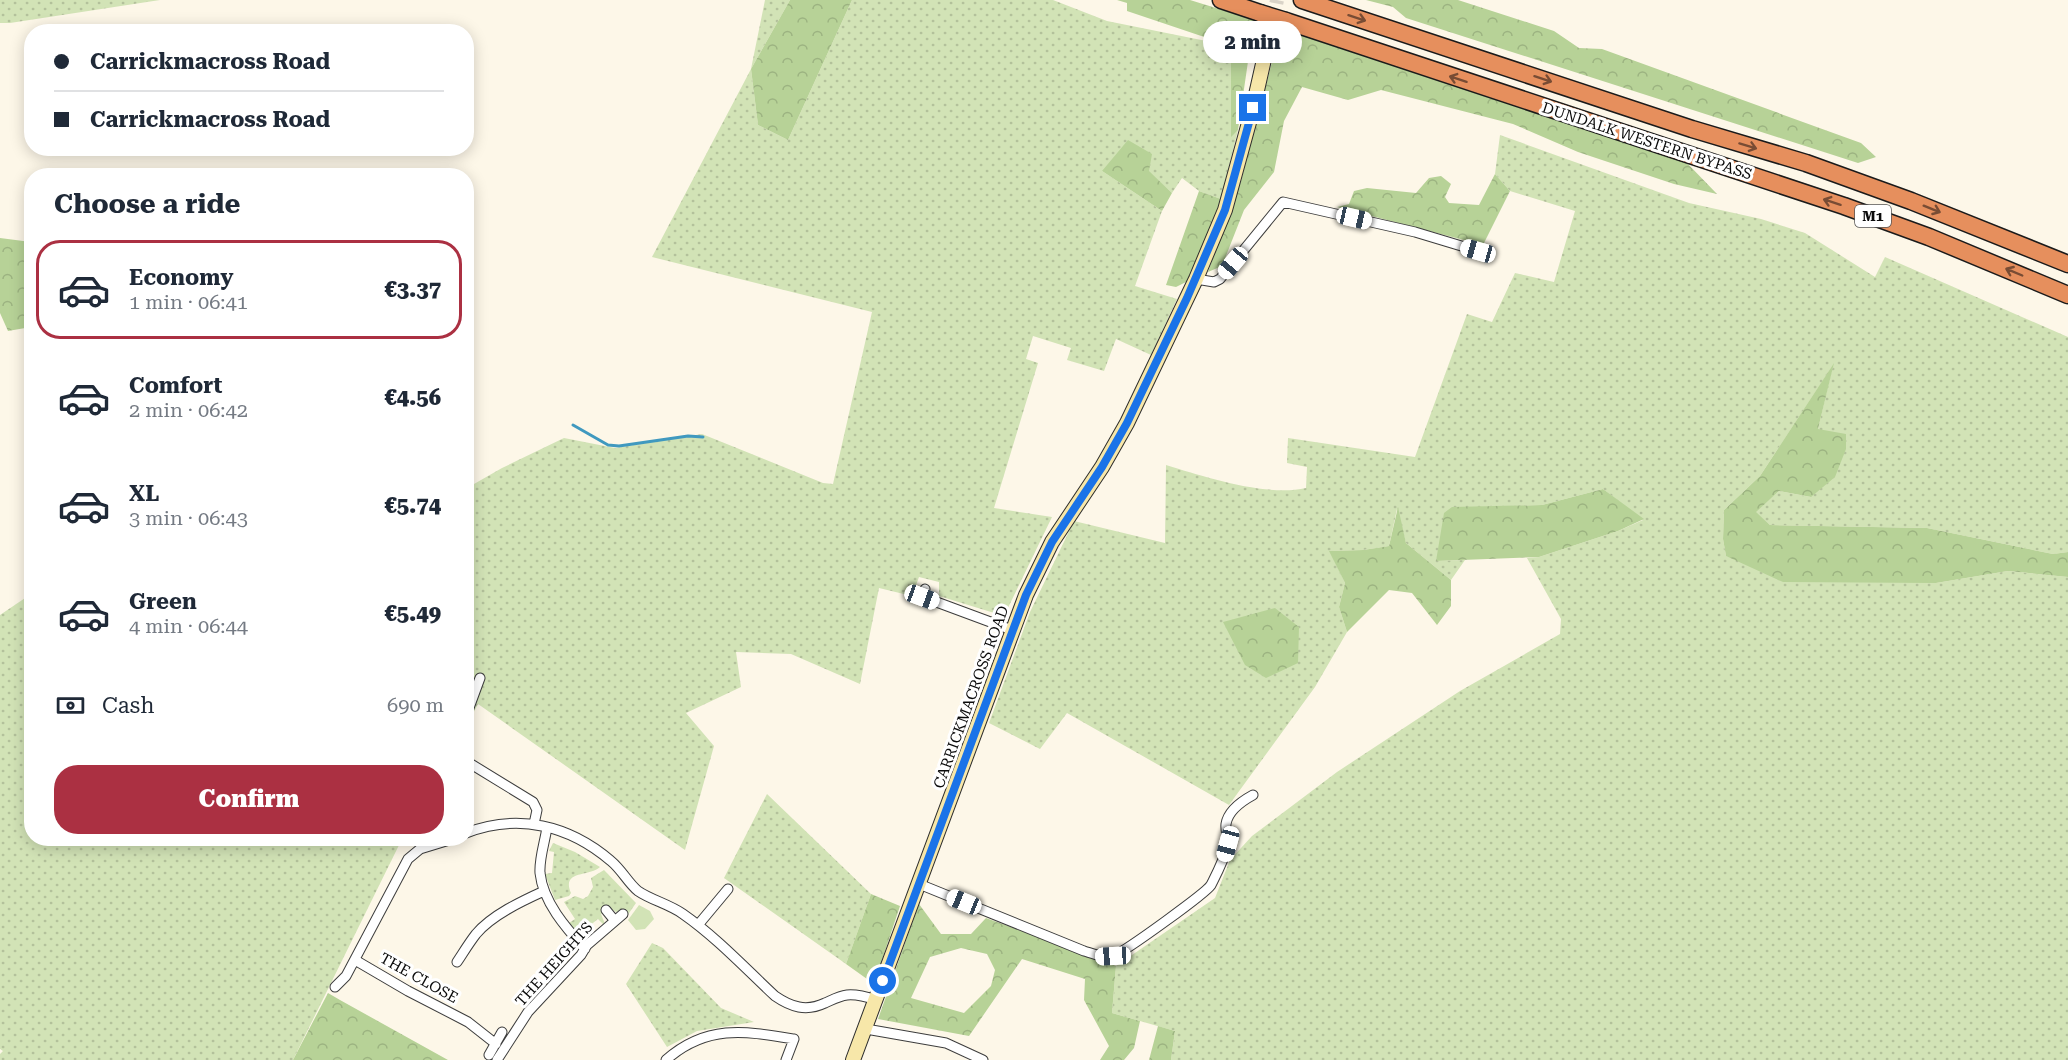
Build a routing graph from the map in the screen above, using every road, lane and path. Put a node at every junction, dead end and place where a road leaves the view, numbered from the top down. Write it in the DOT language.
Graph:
graph roads {
  1 [pos="1221,0"];
  2 [pos="1302,0"];
  3 [pos="1273,20"];
  4 [pos="1478,251"];
  5 [pos="2068,264"];
  6 [pos="1196,279"];
  7 [pos="2068,295"];
  8 [pos="926,589"];
  9 [pos="1012,630"];
  10 [pos="480,678"];
  11 [pos="474,694"];
  12 [pos="474,766"];
  13 [pos="1253,795"];
  14 [pos="534,824"];
  15 [pos="547,827"];
  16 [pos="474,830"];
  17 [pos="430,846"];
  18 [pos="919,884"];
  19 [pos="728,890"];
  20 [pos="544,891"];
  21 [pos="606,910"];
  22 [pos="623,914"];
  23 [pos="615,921"];
  24 [pos="698,925"];
  25 [pos="585,949"];
  26 [pos="356,960"];
  27 [pos="457,962"];
  28 [pos="335,987"];
  29 [pos="876,1000"];
  30 [pos="866,1029"];
  31 [pos="502,1032"];
  32 [pos="496,1044"];
  33 [pos="493,1057"];
  34 [pos="666,1060"];
  35 [pos="786,1060"];
  36 [pos="853,1060"];
  37 [pos="982,1060"];
  1 -- 3 [label="highway, DUNDALK WESTERN BYPASS / M1"];
  2 -- 5 [label="highway, DUNDALK WESTERN BYPASS / M1, one-way"];
  3 -- 6 [label="main road, CARRICKMACROSS ROAD"];
  7 -- 3 [label="highway, DUNDALK WESTERN BYPASS / M1, one-way"];
  4 -- 6 [label="street"];
  6 -- 9 [label="main road, CARRICKMACROSS ROAD"];
  8 -- 9 [label="street"];
  9 -- 18 [label="main road, CARRICKMACROSS ROAD"];
  10 -- 11 [label="street"];
  12 -- 14 [label="street"];
  13 -- 18 [label="street"];
  14 -- 15 [label="street"];
  14 -- 16 [label="street"];
  15 -- 20 [label="street"];
  15 -- 24 [label="street"];
  17 -- 26 [label="street"];
  18 -- 29 [label="main road, CARRICKMACROSS ROAD"];
  19 -- 24 [label="street"];
  20 -- 25 [label="street"];
  20 -- 27 [label="street"];
  21 -- 23 [label="street, THE HEIGHTS"];
  22 -- 23 [label="street, THE HEIGHTS"];
  23 -- 25 [label="street, THE HEIGHTS"];
  24 -- 29 [label="street"];
  25 -- 33 [label="street, THE HEIGHTS"];
  26 -- 28 [label="street, THE CLOSE"];
  26 -- 32 [label="street, THE CLOSE"];
  29 -- 30 [label="main road, CARRICKMACROSS ROAD"];
  30 -- 36 [label="main road, CARRICKMACROSS ROAD"];
  30 -- 37 [label="street"];
  31 -- 32 [label="street"];
  32 -- 33 [label="street"];
  34 -- 35 [label="street"];
}
